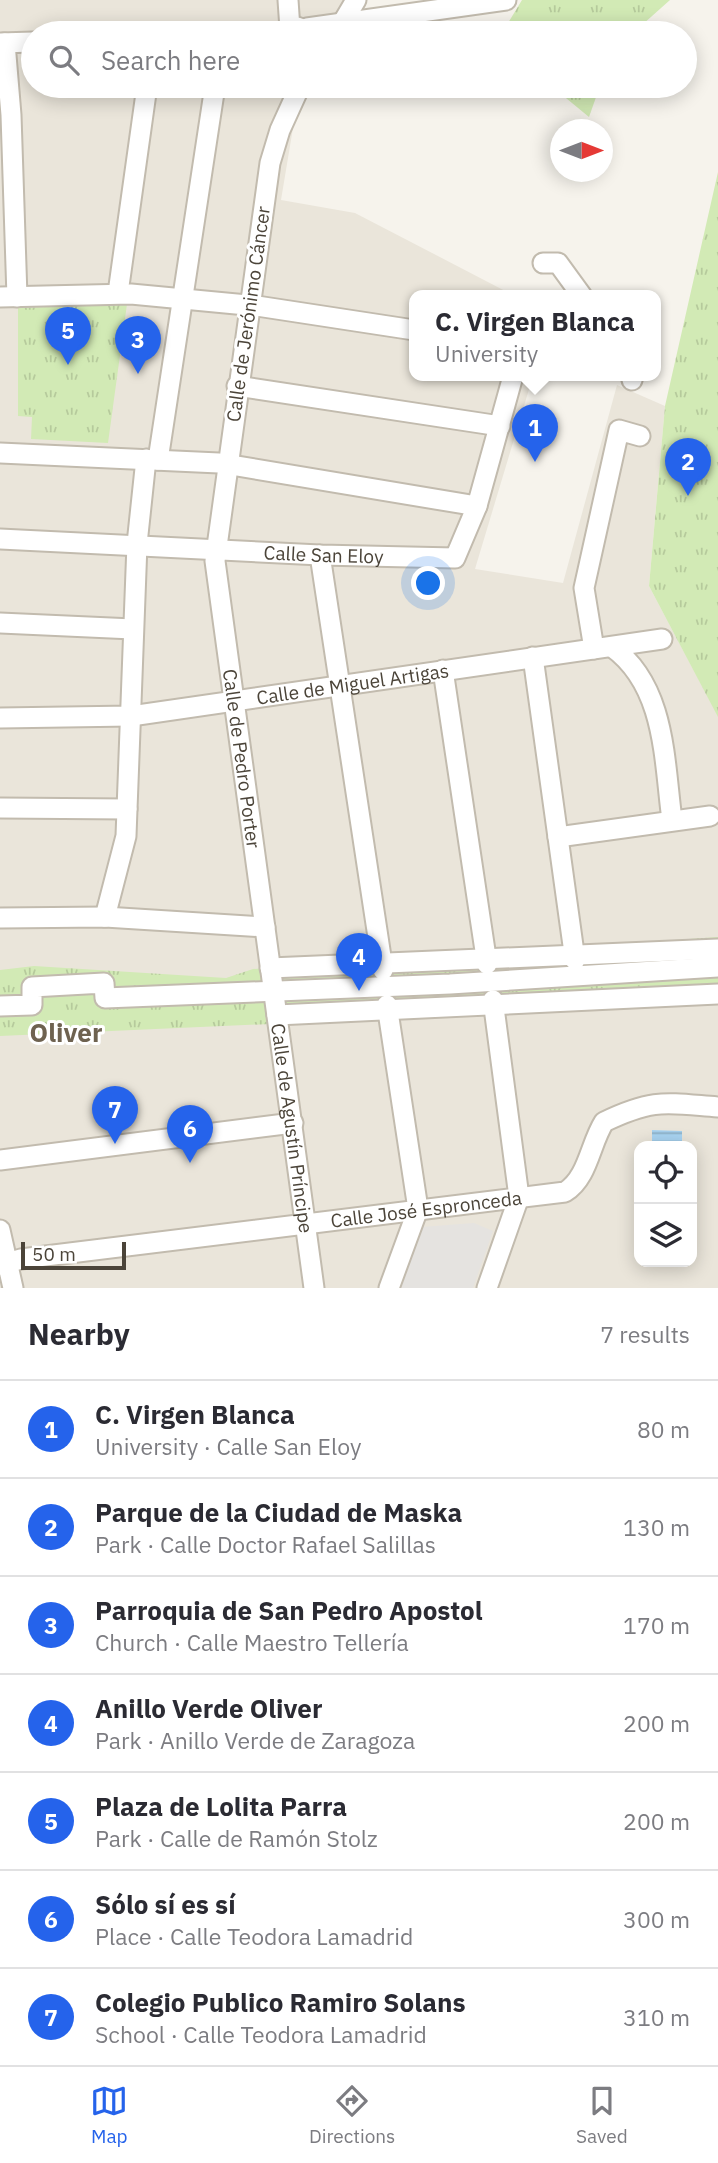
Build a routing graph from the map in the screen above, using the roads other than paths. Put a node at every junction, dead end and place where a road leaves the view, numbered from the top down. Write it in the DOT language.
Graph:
graph roads {
  1 [pos="288,0"];
  2 [pos="356,0"];
  3 [pos="362,0"];
  4 [pos="506,0"];
  5 [pos="377,16"];
  6 [pos="295,21"];
  7 [pos="343,21"];
  8 [pos="360,21"];
  9 [pos="21,42"];
  10 [pos="3,43"];
  11 [pos="145,98"];
  12 [pos="213,98"];
  13 [pos="295,98"];
  14 [pos="543,263"];
  15 [pos="578,290"];
  16 [pos="118,293"];
  17 [pos="8,297"];
  18 [pos="183,300"];
  19 [pos="249,307"];
  20 [pos="409,329"];
  21 [pos="512,381"];
  22 [pos="237,386"];
  23 [pos="500,426"];
  24 [pos="640,436"];
  25 [pos="0,453"];
  26 [pos="152,459"];
  27 [pos="226,464"];
  28 [pos="477,506"];
  29 [pos="0,539"];
  30 [pos="138,544"];
  31 [pos="215,548"];
  32 [pos="320,555"];
  33 [pos="0,623"];
  34 [pos="133,629"];
  35 [pos="662,639"];
  36 [pos="603,648"];
  37 [pos="533,657"];
  38 [pos="443,670"];
  39 [pos="341,685"];
  40 [pos="234,701"];
  41 [pos="131,716"];
  42 [pos="0,718"];
  43 [pos="0,808"];
  44 [pos="127,809"];
  45 [pos="710,816"];
  46 [pos="672,820"];
  47 [pos="558,837"];
  48 [pos="105,917"];
  49 [pos="0,918"];
  50 [pos="265,926"];
  51 [pos="718,948"];
  52 [pos="575,958"];
  53 [pos="487,962"];
  54 [pos="383,967"];
  55 [pos="718,967"];
  56 [pos="270,968"];
  57 [pos="274,992"];
  58 [pos="718,994"];
  59 [pos="493,1002"];
  60 [pos="0,1006"];
  61 [pos="387,1007"];
  62 [pos="277,1015"];
  63 [pos="718,1107"];
  64 [pos="293,1124"];
  65 [pos="0,1160"];
  66 [pos="519,1197"];
  67 [pos="418,1209"];
  68 [pos="307,1223"];
  69 [pos="0,1230"];
  70 [pos="4,1264"];
  71 [pos="13,1288"];
  72 [pos="314,1288"];
  73 [pos="389,1288"];
  74 [pos="487,1288"];
  1 -- 6 [label="street"];
  2 -- 7 [label="street"];
  3 -- 5 [label="street"];
  4 -- 5 [label="street"];
  5 -- 8 [label="street"];
  9 -- 10 [label="street"];
  10 -- 17 [label="street"];
  11 -- 16 [label="street"];
  12 -- 18 [label="street"];
  13 -- 19 [label="street, Calle de Jerónimo Cáncer"];
  14 -- 15 [label="street"];
  16 -- 17 [label="street"];
  16 -- 18 [label="street"];
  18 -- 19 [label="street"];
  18 -- 26 [label="street"];
  19 -- 20 [label="street"];
  19 -- 22 [label="street, Calle de Jerónimo Cáncer"];
  21 -- 23 [label="street, Calle San Eloy"];
  22 -- 23 [label="street"];
  22 -- 27 [label="street, Calle de Jerónimo Cáncer"];
  23 -- 28 [label="street, Calle San Eloy"];
  24 -- 36 [label="street"];
  25 -- 26 [label="street"];
  26 -- 27 [label="street"];
  26 -- 30 [label="street"];
  27 -- 28 [label="street"];
  27 -- 31 [label="street, Calle de Jerónimo Cáncer"];
  28 -- 32 [label="street, Calle San Eloy"];
  29 -- 30 [label="street, Calle San Eloy"];
  30 -- 31 [label="street, Calle San Eloy"];
  30 -- 34 [label="street"];
  31 -- 32 [label="street, Calle San Eloy"];
  31 -- 40 [label="street, Calle de Pedro Porter"];
  32 -- 39 [label="street"];
  33 -- 34 [label="street"];
  34 -- 41 [label="street"];
  35 -- 36 [label="street, Calle de Miguel Artigas"];
  36 -- 37 [label="street, Calle de Miguel Artigas"];
  36 -- 46 [label="street"];
  37 -- 38 [label="street, Calle de Miguel Artigas"];
  37 -- 47 [label="street"];
  38 -- 39 [label="street, Calle de Miguel Artigas"];
  38 -- 53 [label="street"];
  39 -- 40 [label="street, Calle de Miguel Artigas"];
  39 -- 54 [label="street"];
  40 -- 41 [label="street, Calle de Miguel Artigas"];
  40 -- 50 [label="street, Calle de Pedro Porter"];
  41 -- 42 [label="street, Calle de Miguel Artigas"];
  41 -- 44 [label="street"];
  43 -- 44 [label="street"];
  44 -- 48 [label="street"];
  45 -- 46 [label="street"];
  46 -- 47 [label="street"];
  47 -- 52 [label="street"];
  48 -- 49 [label="street"];
  48 -- 50 [label="street"];
  50 -- 56 [label="street, Calle de Pedro Porter"];
  51 -- 52 [label="street"];
  52 -- 53 [label="street"];
  53 -- 54 [label="street"];
  54 -- 56 [label="street"];
  55 -- 57 [label="street"];
  56 -- 57 [label="street, Calle de Agustín Príncipe"];
  57 -- 60 [label="street"];
  57 -- 62 [label="street, Calle de Agustín Príncipe"];
  58 -- 59 [label="street"];
  59 -- 61 [label="street"];
  59 -- 66 [label="street"];
  61 -- 62 [label="street"];
  61 -- 67 [label="street"];
  62 -- 64 [label="street, Calle de Agustín Príncipe"];
  63 -- 66 [label="street, Calle José Espronceda"];
  64 -- 65 [label="street"];
  64 -- 68 [label="street, Calle de Agustín Príncipe"];
  66 -- 67 [label="street, Calle José Espronceda"];
  66 -- 74 [label="street"];
  67 -- 68 [label="street, Calle José Espronceda"];
  67 -- 73 [label="street"];
  68 -- 70 [label="street, Calle José Espronceda"];
  68 -- 72 [label="street, Calle de Agustín Príncipe"];
  69 -- 70 [label="street"];
  70 -- 71 [label="street"];
}
